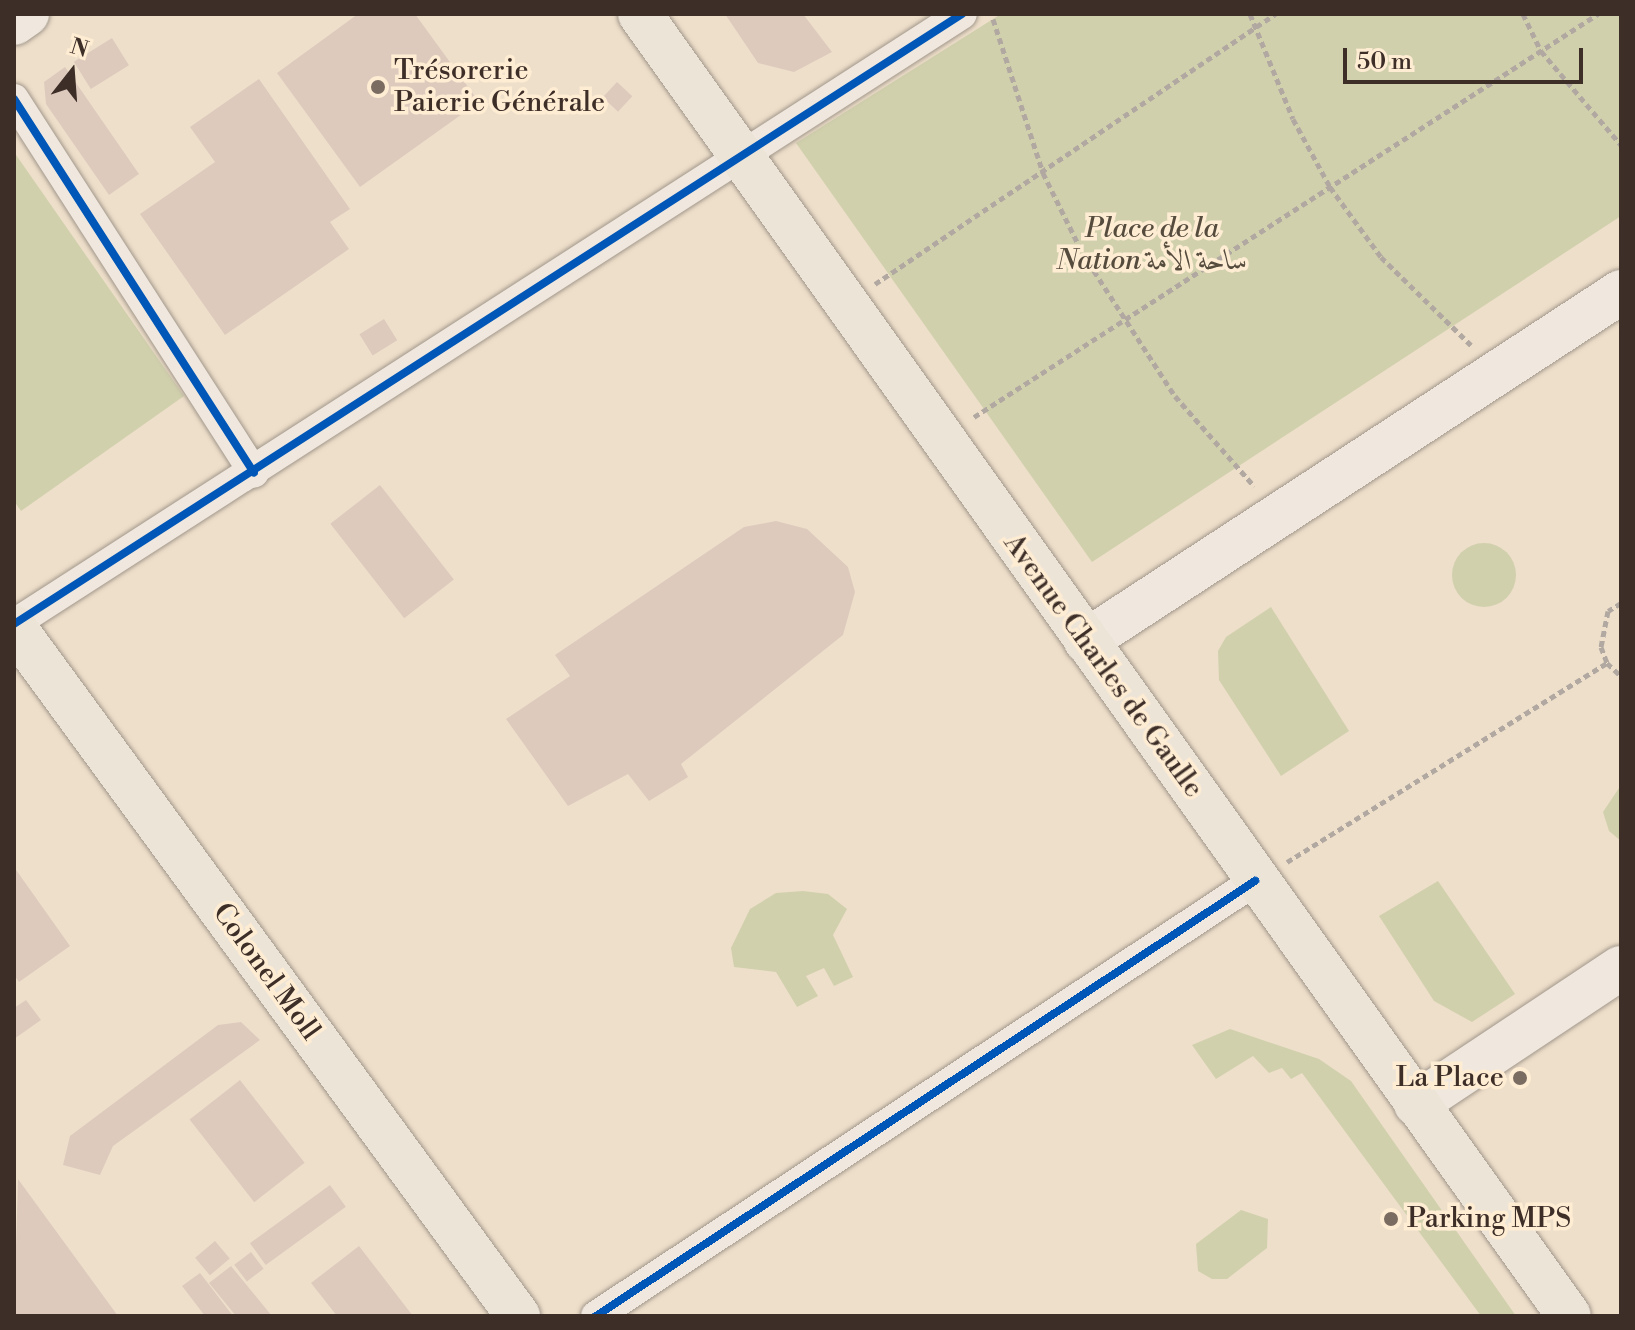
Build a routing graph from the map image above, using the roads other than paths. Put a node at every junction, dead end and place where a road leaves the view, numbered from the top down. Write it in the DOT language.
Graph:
graph roads {
  1 [pos="27,14"];
  2 [pos="640,14"];
  3 [pos="962,14"];
  4 [pos="14,23"];
  5 [pos="14,99"];
  6 [pos="738,157"];
  7 [pos="1621,292"];
  8 [pos="254,473"];
  9 [pos="14,626"];
  10 [pos="1086,641"];
  11 [pos="1255,881"];
  12 [pos="1621,968"];
  13 [pos="1416,1104"];
  14 [pos="518,1316"];
  15 [pos="596,1316"];
  16 [pos="1569,1316"];
  1 -- 4 [label="main road"];
  2 -- 6 [label="main road, Avenue Charles de Gaulle"];
  3 -- 6 [label="street"];
  5 -- 8 [label="street"];
  6 -- 8 [label="street"];
  6 -- 10 [label="main road, Avenue Charles de Gaulle"];
  7 -- 10 [label="main road"];
  8 -- 9 [label="street"];
  9 -- 14 [label="main road, Colonel Moll"];
  10 -- 11 [label="main road, Avenue Charles de Gaulle"];
  11 -- 13 [label="main road, Avenue Charles de Gaulle"];
  11 -- 15 [label="street"];
  12 -- 13 [label="main road"];
  13 -- 16 [label="main road, Avenue Charles de Gaulle"];
}
